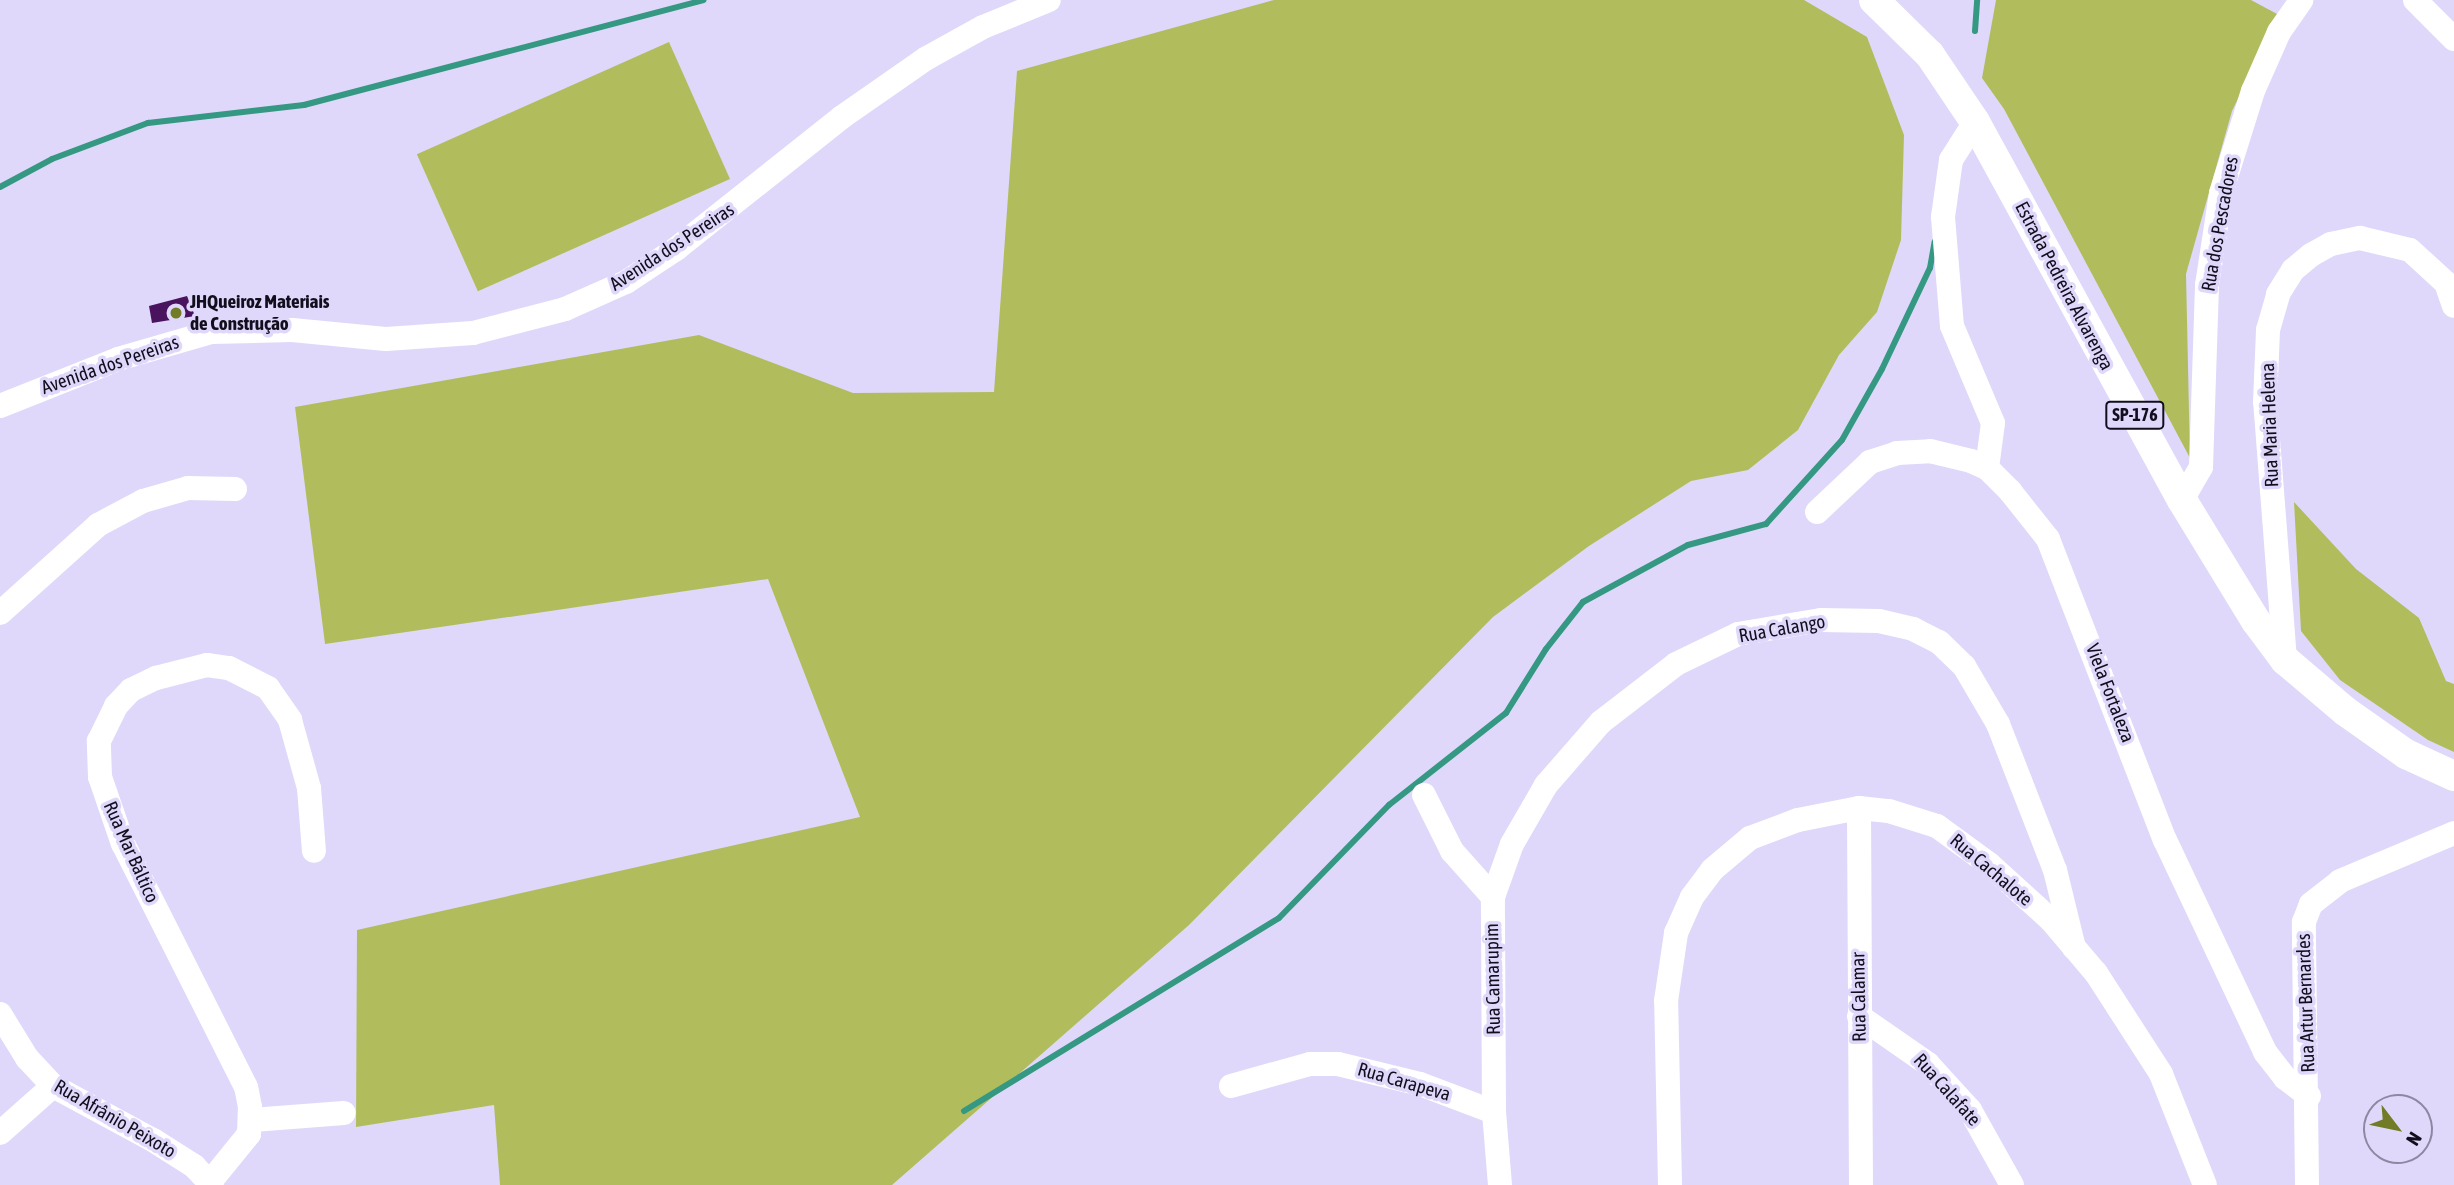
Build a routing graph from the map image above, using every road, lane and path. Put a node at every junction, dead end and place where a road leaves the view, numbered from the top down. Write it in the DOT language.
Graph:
graph roads {
  1 [pos="1049,0"];
  2 [pos="1874,0"];
  3 [pos="2301,0"];
  4 [pos="2415,0"];
  5 [pos="2454,39"];
  6 [pos="1975,122"];
  7 [pos="2454,306"];
  8 [pos="0,406"];
  9 [pos="1987,468"];
  10 [pos="235,489"];
  11 [pos="2182,500"];
  12 [pos="1817,512"];
  13 [pos="0,613"];
  14 [pos="2286,660"];
  15 [pos="2454,776"];
  16 [pos="1424,795"];
  17 [pos="1859,808"];
  18 [pos="2454,833"];
  19 [pos="314,851"];
  20 [pos="1493,897"];
  21 [pos="2074,948"];
  22 [pos="0,1014"];
  23 [pos="1859,1016"];
  24 [pos="53,1086"];
  25 [pos="1231,1086"];
  26 [pos="2309,1096"];
  27 [pos="1494,1112"];
  28 [pos="344,1113"];
  29 [pos="252,1120"];
  30 [pos="0,1133"];
  31 [pos="211,1183"];
  32 [pos="1500,1185"];
  33 [pos="1670,1185"];
  34 [pos="1861,1185"];
  35 [pos="2012,1185"];
  36 [pos="2205,1185"];
  37 [pos="2307,1185"];
  1 -- 8 [label="street, Avenida dos Pereiras"];
  2 -- 6 [label="main road, Estrada Pedreira Alvarenga / SP-176"];
  3 -- 11 [label="street, Rua dos Pescadores"];
  4 -- 5 [label="street"];
  6 -- 9 [label="street"];
  6 -- 11 [label="main road, Estrada Pedreira Alvarenga / SP-176"];
  7 -- 14 [label="street, Rua Maria Helena"];
  9 -- 12 [label="street"];
  9 -- 26 [label="street, Viela Fortaleza"];
  10 -- 13 [label="street"];
  11 -- 14 [label="main road, Estrada Pedreira Alvarenga / SP-176"];
  14 -- 15 [label="main road, Estrada Pedreira Alvarenga / SP-176"];
  16 -- 20 [label="street, Rua Camarupim"];
  17 -- 21 [label="street, Rua Cachalote"];
  17 -- 23 [label="street, Rua Calamar"];
  17 -- 33 [label="street, Rua Cachalote"];
  18 -- 26 [label="street, Rua Artur Bernardes"];
  19 -- 29 [label="street, Rua Mar Báltico"];
  20 -- 21 [label="street, Rua Calango"];
  20 -- 27 [label="street, Rua Camarupim"];
  21 -- 36 [label="street, Rua Cachalote"];
  22 -- 24 [label="street, Rua Afrânio Peixoto"];
  23 -- 34 [label="street, Rua Calamar"];
  23 -- 35 [label="street, Rua Calafate"];
  24 -- 30 [label="street"];
  24 -- 31 [label="street, Rua Afrânio Peixoto"];
  25 -- 27 [label="street, Rua Carapeva"];
  26 -- 37 [label="street, Rua Artur Bernardes"];
  27 -- 32 [label="street, Rua Camarupim"];
  28 -- 29 [label="street"];
  29 -- 31 [label="street"];
}
